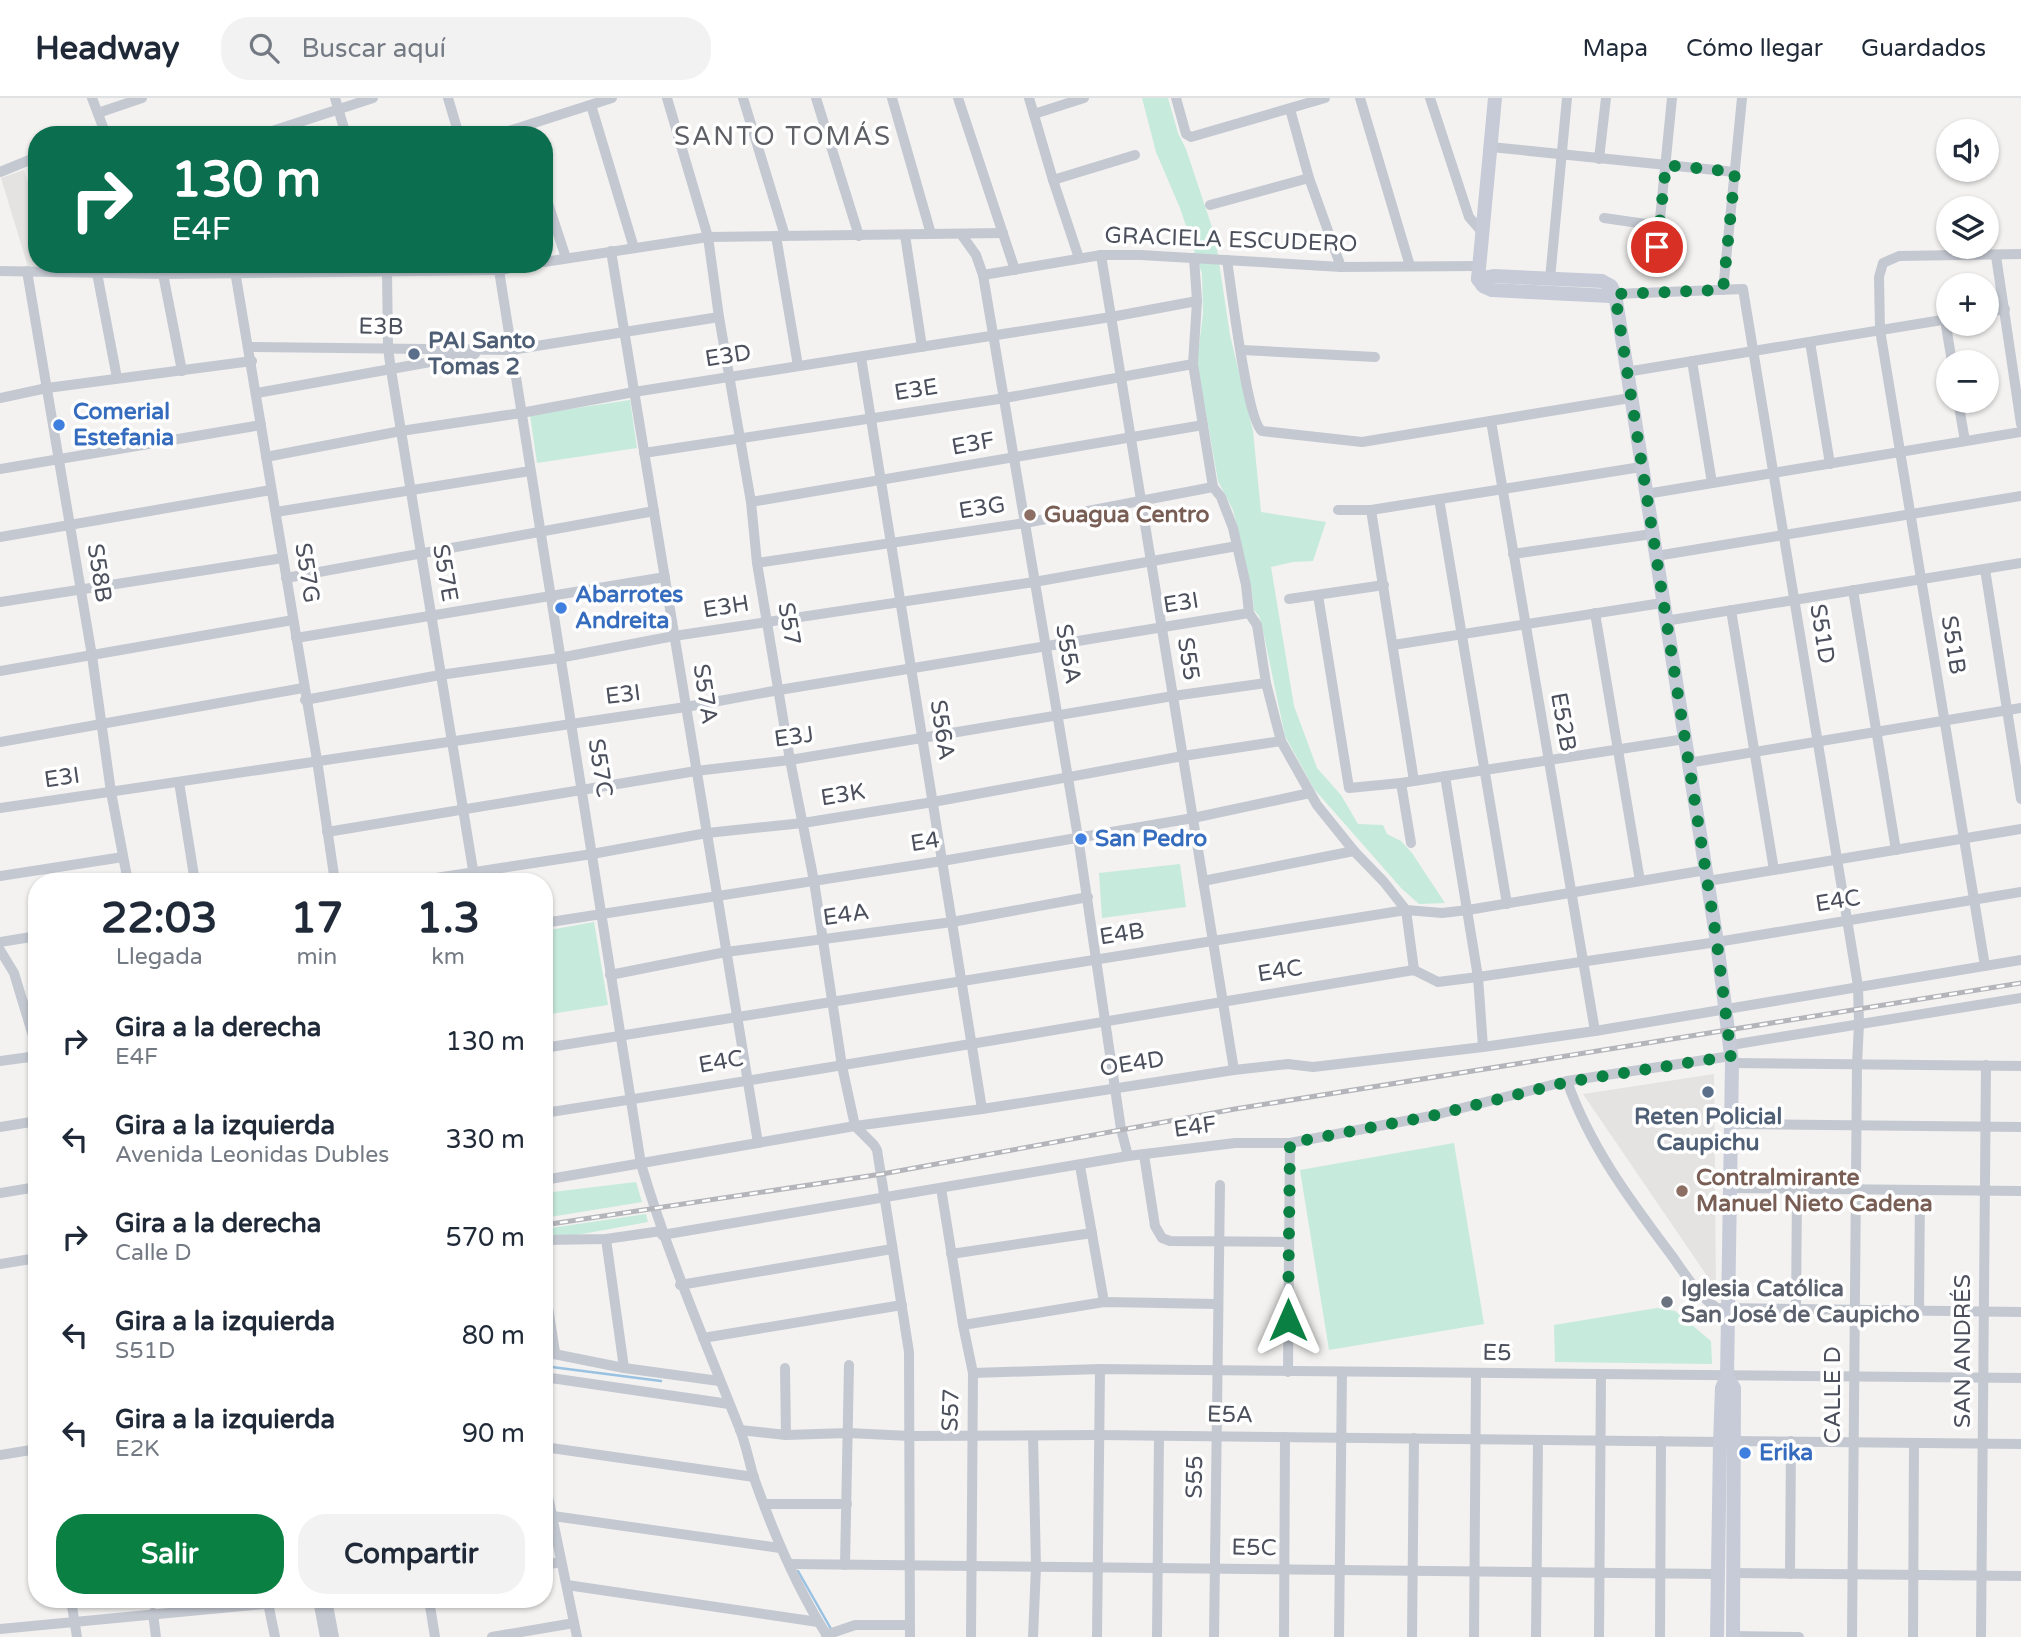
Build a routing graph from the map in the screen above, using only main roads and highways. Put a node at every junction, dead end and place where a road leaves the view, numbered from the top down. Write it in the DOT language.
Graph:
graph roads {
  1 [pos="1495,98"];
  2 [pos="1478,273"];
  3 [pos="1615,294"];
  4 [pos="1725,1574"];
  5 [pos="1717,1637"];
  6 [pos="1733,1637"];
  1 -- 2 [label="main road"];
  2 -- 3 [label="main road"];
  2 -- 3 [label="main road"];
  3 -- 4 [label="main road"];
  4 -- 5 [label="main road"];
  4 -- 6 [label="main road"];
}
